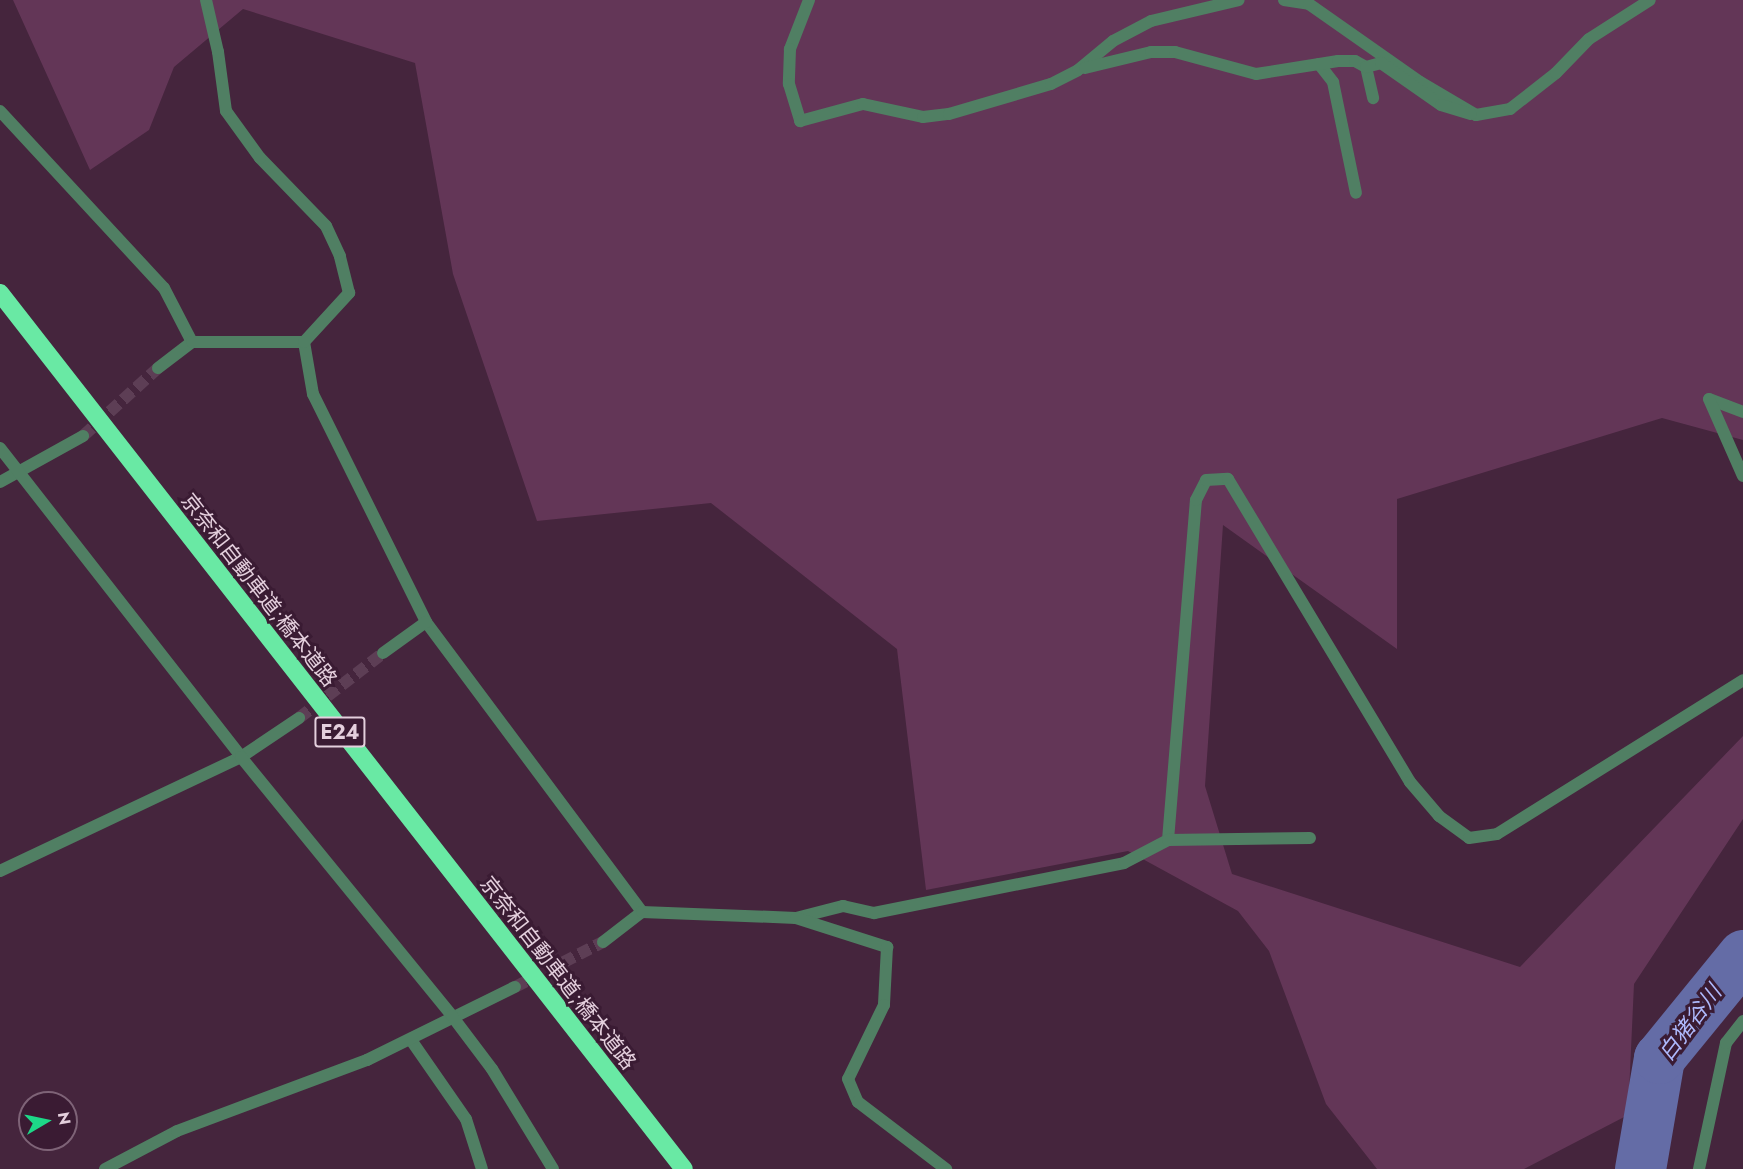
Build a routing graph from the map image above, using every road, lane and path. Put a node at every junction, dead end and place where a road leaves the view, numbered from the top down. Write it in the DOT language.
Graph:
graph roads {
  1 [pos="206,0"];
  2 [pos="809,0"];
  3 [pos="1239,0"];
  4 [pos="1284,0"];
  5 [pos="1650,0"];
  6 [pos="1318,64"];
  7 [pos="1366,67"];
  8 [pos="1078,70"];
  9 [pos="1372,98"];
  10 [pos="0,111"];
  11 [pos="1476,115"];
  12 [pos="1356,193"];
  13 [pos="0,293"];
  14 [pos="192,342"];
  15 [pos="304,342"];
  16 [pos="158,368"];
  17 [pos="1743,412"];
  18 [pos="82,436"];
  19 [pos="0,448"];
  20 [pos="19,474"];
  21 [pos="1743,476"];
  22 [pos="0,482"];
  23 [pos="426,621"];
  24 [pos="383,653"];
  25 [pos="1743,680"];
  26 [pos="299,718"];
  27 [pos="241,758"];
  28 [pos="1310,838"];
  29 [pos="1168,840"];
  30 [pos="0,871"];
  31 [pos="642,912"];
  32 [pos="796,918"];
  33 [pos="603,942"];
  34 [pos="515,987"];
  35 [pos="452,1016"];
  36 [pos="1743,1021"];
  37 [pos="411,1040"];
  38 [pos="105,1169"];
  39 [pos="482,1169"];
  40 [pos="553,1169"];
  41 [pos="684,1169"];
  42 [pos="946,1169"];
  43 [pos="1699,1169"];
  1 -- 15 [label="street"];
  2 -- 8 [label="street"];
  3 -- 8 [label="street"];
  4 -- 11 [label="street"];
  5 -- 11 [label="street"];
  6 -- 7 [label="street"];
  6 -- 8 [label="street"];
  6 -- 12 [label="street"];
  7 -- 9 [label="street"];
  7 -- 11 [label="street"];
  10 -- 14 [label="street"];
  13 -- 41 [label="highway, 京奈和自動車道;橋本道路 / E24"];
  14 -- 15 [label="street"];
  14 -- 16 [label="street"];
  15 -- 23 [label="street"];
  17 -- 21 [label="street"];
  18 -- 20 [label="street"];
  19 -- 20 [label="street"];
  20 -- 22 [label="street"];
  20 -- 27 [label="street"];
  23 -- 24 [label="street"];
  23 -- 31 [label="street"];
  25 -- 29 [label="street"];
  26 -- 27 [label="street"];
  27 -- 30 [label="street"];
  27 -- 35 [label="street"];
  28 -- 29 [label="street"];
  29 -- 32 [label="street"];
  31 -- 32 [label="street"];
  31 -- 33 [label="street"];
  32 -- 42 [label="street"];
  34 -- 35 [label="street"];
  35 -- 37 [label="street"];
  35 -- 40 [label="street"];
  36 -- 43 [label="street"];
  37 -- 38 [label="street"];
  37 -- 39 [label="street"];
}
